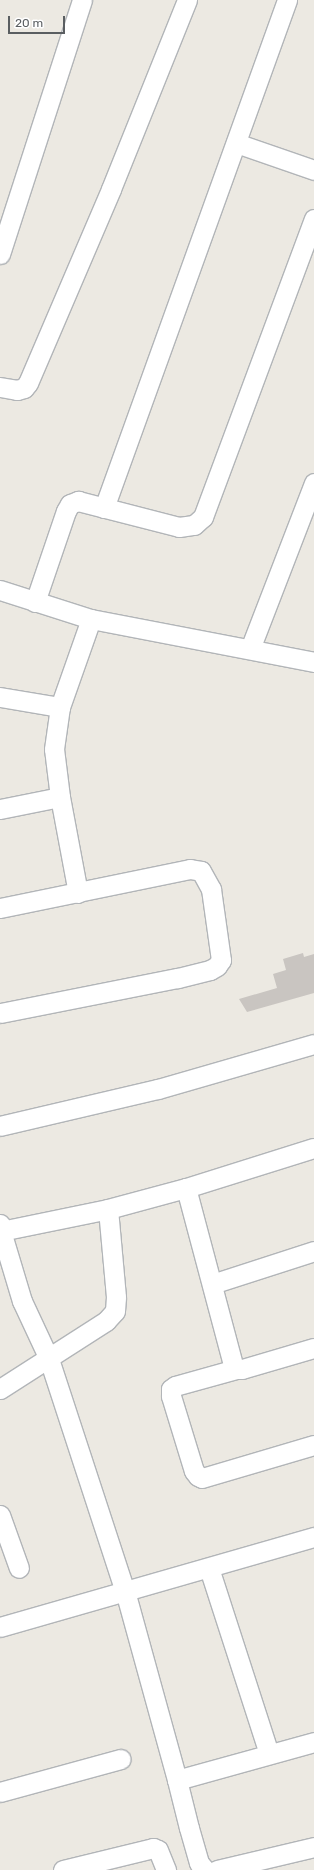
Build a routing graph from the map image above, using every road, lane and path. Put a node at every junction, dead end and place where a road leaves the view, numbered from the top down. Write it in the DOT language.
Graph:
graph roads {
  1 [pos="82,0"];
  2 [pos="187,0"];
  3 [pos="287,0"];
  4 [pos="236,143"];
  5 [pos="314,170"];
  6 [pos="314,219"];
  7 [pos="0,254"];
  8 [pos="0,387"];
  9 [pos="314,483"];
  10 [pos="104,508"];
  11 [pos="0,590"];
  12 [pos="35,602"];
  13 [pos="91,619"];
  14 [pos="250,649"];
  15 [pos="314,662"];
  16 [pos="0,697"];
  17 [pos="60,707"];
  18 [pos="60,797"];
  19 [pos="0,810"];
  20 [pos="78,893"];
  21 [pos="0,908"];
  22 [pos="0,1014"];
  23 [pos="314,1044"];
  24 [pos="0,1126"];
  25 [pos="314,1148"];
  26 [pos="186,1188"];
  27 [pos="108,1209"];
  28 [pos="1,1228"];
  29 [pos="314,1250"];
  30 [pos="212,1284"];
  31 [pos="314,1348"];
  32 [pos="49,1359"];
  33 [pos="236,1369"];
  34 [pos="0,1389"];
  35 [pos="314,1445"];
  36 [pos="0,1516"];
  37 [pos="314,1537"];
  38 [pos="19,1568"];
  39 [pos="209,1568"];
  40 [pos="125,1591"];
  41 [pos="0,1627"];
  42 [pos="314,1742"];
  43 [pos="269,1754"];
  44 [pos="121,1759"];
  45 [pos="177,1780"];
  46 [pos="0,1792"];
  47 [pos="314,1847"];
  48 [pos="282,1863"];
  49 [pos="63,1870"];
  50 [pos="166,1870"];
  51 [pos="205,1870"];
  52 [pos="217,1870"];
  1 -- 7 [label="street"];
  2 -- 8 [label="street"];
  3 -- 4 [label="street"];
  4 -- 5 [label="street"];
  4 -- 10 [label="street"];
  6 -- 10 [label="street"];
  9 -- 14 [label="street"];
  10 -- 12 [label="street"];
  11 -- 12 [label="street"];
  12 -- 13 [label="street"];
  13 -- 14 [label="street"];
  13 -- 17 [label="street"];
  14 -- 15 [label="street"];
  16 -- 17 [label="street"];
  17 -- 18 [label="street"];
  18 -- 19 [label="street"];
  18 -- 20 [label="street"];
  20 -- 21 [label="street"];
  20 -- 22 [label="street"];
  23 -- 24 [label="street"];
  25 -- 26 [label="street"];
  26 -- 27 [label="street"];
  26 -- 30 [label="street"];
  27 -- 28 [label="street"];
  27 -- 32 [label="street"];
  28 -- 32 [label="street"];
  29 -- 30 [label="street"];
  30 -- 33 [label="street"];
  31 -- 33 [label="street"];
  32 -- 34 [label="street"];
  32 -- 40 [label="street"];
  33 -- 35 [label="street"];
  36 -- 38 [label="street"];
  37 -- 39 [label="street"];
  39 -- 40 [label="street"];
  39 -- 43 [label="street"];
  40 -- 41 [label="street"];
  40 -- 45 [label="street"];
  42 -- 43 [label="street"];
  43 -- 45 [label="street"];
  44 -- 46 [label="street"];
  45 -- 51 [label="street"];
  47 -- 48 [label="street"];
  48 -- 52 [label="street"];
  49 -- 50 [label="street"];
}
